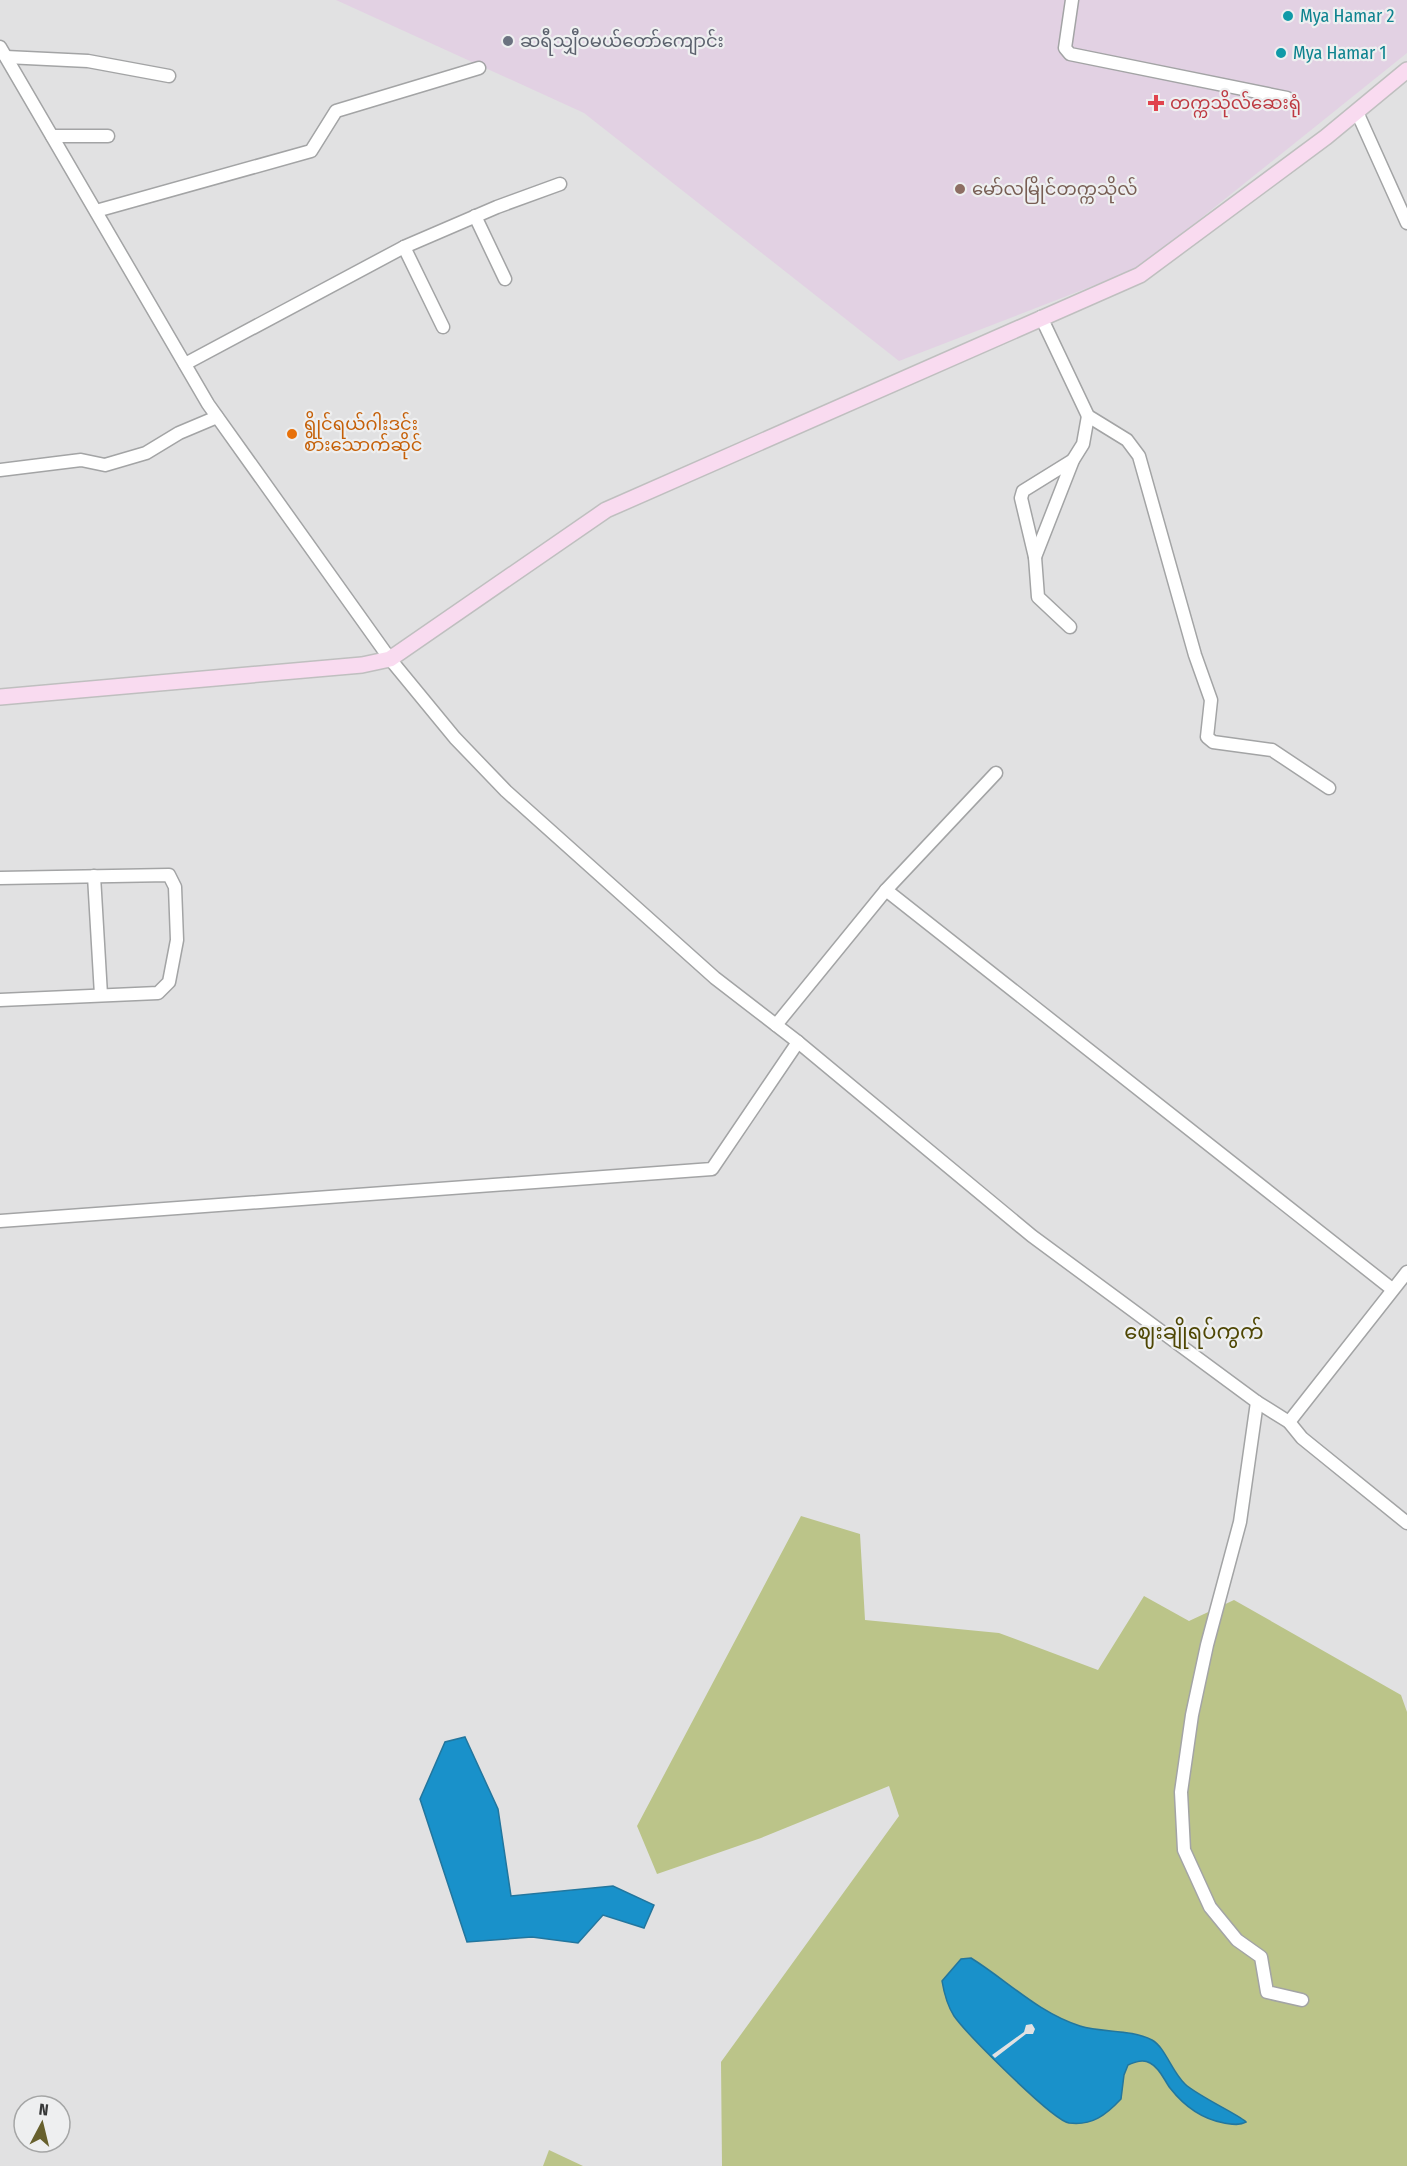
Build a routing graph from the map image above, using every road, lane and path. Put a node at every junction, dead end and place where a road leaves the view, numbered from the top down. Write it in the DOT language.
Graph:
graph roads {
  1 [pos="1072,0"];
  2 [pos="3,52"];
  3 [pos="479,68"];
  4 [pos="1407,70"];
  5 [pos="169,76"];
  6 [pos="1287,98"];
  7 [pos="1358,112"];
  8 [pos="52,136"];
  9 [pos="108,136"];
  10 [pos="560,184"];
  11 [pos="96,211"];
  12 [pos="475,216"];
  13 [pos="1407,223"];
  14 [pos="404,247"];
  15 [pos="505,279"];
  16 [pos="1041,317"];
  17 [pos="442,327"];
  18 [pos="184,364"];
  19 [pos="1088,416"];
  20 [pos="217,417"];
  21 [pos="1073,460"];
  22 [pos="0,470"];
  23 [pos="1035,557"];
  24 [pos="1070,627"];
  25 [pos="390,659"];
  26 [pos="0,698"];
  27 [pos="996,773"];
  28 [pos="1329,788"];
  29 [pos="94,876"];
  30 [pos="0,878"];
  31 [pos="886,890"];
  32 [pos="101,995"];
  33 [pos="0,1000"];
  34 [pos="776,1025"];
  35 [pos="798,1042"];
  36 [pos="0,1221"];
  37 [pos="1407,1272"];
  38 [pos="1392,1289"];
  39 [pos="1257,1402"];
  40 [pos="1289,1422"];
  41 [pos="1407,1522"];
  42 [pos="1302,2000"];
  1 -- 6 [label="street"];
  2 -- 5 [label="street"];
  2 -- 8 [label="street"];
  3 -- 11 [label="street"];
  4 -- 7 [label="main road"];
  7 -- 13 [label="street"];
  7 -- 16 [label="main road"];
  8 -- 9 [label="street"];
  8 -- 11 [label="street"];
  10 -- 12 [label="street"];
  11 -- 18 [label="street"];
  12 -- 14 [label="street"];
  12 -- 15 [label="street"];
  14 -- 17 [label="street"];
  14 -- 18 [label="street"];
  16 -- 19 [label="street"];
  16 -- 25 [label="main road"];
  18 -- 20 [label="street"];
  19 -- 21 [label="street"];
  19 -- 28 [label="street"];
  20 -- 22 [label="street"];
  20 -- 25 [label="street"];
  21 -- 23 [label="street"];
  21 -- 23 [label="street"];
  23 -- 24 [label="street"];
  25 -- 26 [label="main road"];
  25 -- 34 [label="street"];
  27 -- 31 [label="street"];
  29 -- 30 [label="street"];
  29 -- 32 [label="street"];
  29 -- 32 [label="street"];
  31 -- 34 [label="street"];
  31 -- 38 [label="street"];
  32 -- 33 [label="street"];
  34 -- 35 [label="street"];
  35 -- 36 [label="street"];
  35 -- 39 [label="street"];
  37 -- 38 [label="street"];
  38 -- 40 [label="street"];
  39 -- 40 [label="street"];
  39 -- 42 [label="street"];
  40 -- 41 [label="street"];
}
